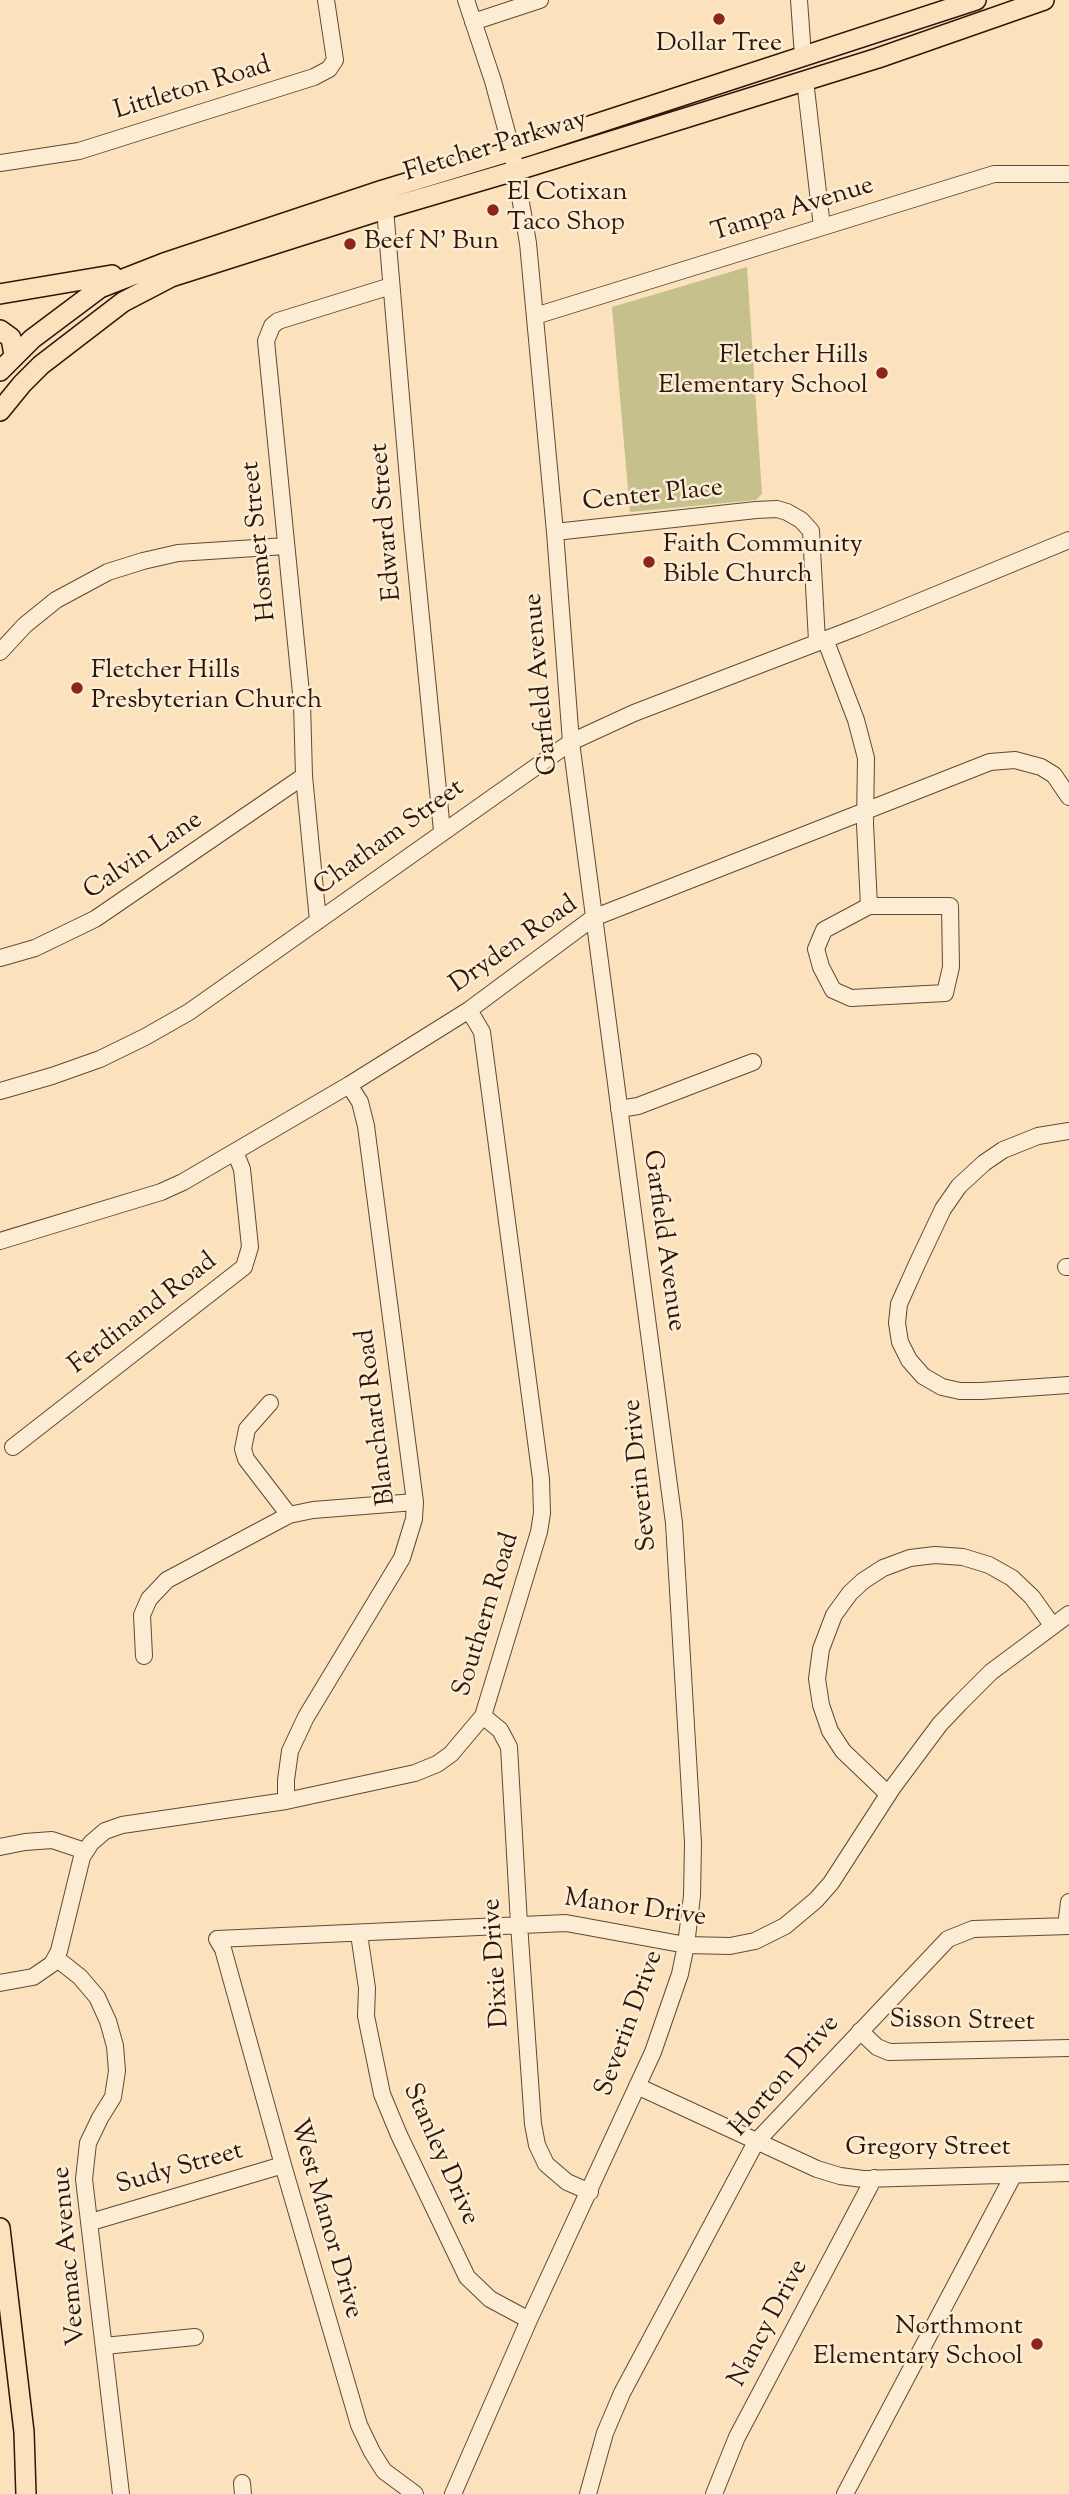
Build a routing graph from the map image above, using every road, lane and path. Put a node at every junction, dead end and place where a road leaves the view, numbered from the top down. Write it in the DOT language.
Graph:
graph roads {
  1 [pos="326,0"];
  2 [pos="466,0"];
  3 [pos="540,0"];
  4 [pos="799,0"];
  5 [pos="976,0"];
  6 [pos="1044,0"];
  7 [pos="473,22"];
  8 [pos="839,44"];
  9 [pos="803,56"];
  10 [pos="805,80"];
  11 [pos="774,90"];
  12 [pos="512,151"];
  13 [pos="0,163"];
  14 [pos="516,171"];
  15 [pos="1069,174"];
  16 [pos="421,178"];
  17 [pos="385,209"];
  18 [pos="821,227"];
  19 [pos="164,263"];
  20 [pos="391,286"];
  21 [pos="0,294"];
  22 [pos="535,316"];
  23 [pos="0,330"];
  24 [pos="7,354"];
  25 [pos="0,371"];
  26 [pos="31,373"];
  27 [pos="0,411"];
  28 [pos="555,532"];
  29 [pos="1069,540"];
  30 [pos="286,546"];
  31 [pos="821,640"];
  32 [pos="0,652"];
  33 [pos="571,741"];
  34 [pos="304,776"];
  35 [pos="1069,797"];
  36 [pos="865,812"];
  37 [pos="442,831"];
  38 [pos="869,906"];
  39 [pos="593,918"];
  40 [pos="318,921"];
  41 [pos="0,958"];
  42 [pos="469,1010"];
  43 [pos="752,1062"];
  44 [pos="349,1085"];
  45 [pos="0,1091"];
  46 [pos="619,1109"];
  47 [pos="1069,1131"];
  48 [pos="235,1152"];
  49 [pos="0,1241"];
  50 [pos="655,1367"];
  51 [pos="1069,1385"];
  52 [pos="270,1403"];
  53 [pos="13,1447"];
  54 [pos="415,1502"];
  55 [pos="289,1516"];
  56 [pos="1069,1614"];
  57 [pos="1052,1626"];
  58 [pos="145,1656"];
  59 [pos="483,1716"];
  60 [pos="888,1794"];
  61 [pos="286,1801"];
  62 [pos="0,1847"];
  63 [pos="85,1851"];
  64 [pos="1069,1902"];
  65 [pos="519,1924"];
  66 [pos="1067,1926"];
  67 [pos="359,1934"];
  68 [pos="217,1939"];
  69 [pos="686,1945"];
  70 [pos="56,1958"];
  71 [pos="0,1983"];
  72 [pos="860,2031"];
  73 [pos="1069,2048"];
  74 [pos="637,2086"];
  75 [pos="756,2142"];
  76 [pos="283,2165"];
  77 [pos="1069,2173"];
  78 [pos="1013,2176"];
  79 [pos="874,2178"];
  80 [pos="590,2192"];
  81 [pos="90,2222"];
  82 [pos="0,2228"];
  83 [pos="528,2320"];
  84 [pos="195,2337"];
  85 [pos="104,2346"];
  86 [pos="26,2494"];
  87 [pos="121,2494"];
  88 [pos="415,2494"];
  89 [pos="453,2494"];
  90 [pos="588,2494"];
  91 [pos="714,2494"];
  92 [pos="845,2494"];
  1 -- 13 [label="street, Littleton Road"];
  2 -- 7 [label="street, Garfield Avenue"];
  3 -- 7 [label="street"];
  4 -- 9 [label="street"];
  5 -- 8 [label="main road, Fletcher Parkway"];
  6 -- 10 [label="main road, Fletcher Parkway"];
  7 -- 12 [label="street, Garfield Avenue"];
  8 -- 9 [label="main road, Fletcher Parkway"];
  8 -- 10 [label="main road"];
  9 -- 11 [label="main road"];
  9 -- 12 [label="main road, Fletcher Parkway"];
  10 -- 11 [label="main road, Fletcher Parkway"];
  10 -- 18 [label="street"];
  11 -- 14 [label="main road, Fletcher Parkway"];
  12 -- 14 [label="street, Garfield Avenue"];
  12 -- 16 [label="main road, Fletcher Parkway"];
  14 -- 17 [label="main road, Fletcher Parkway"];
  14 -- 22 [label="street, Garfield Avenue"];
  15 -- 18 [label="street, Tampa Avenue"];
  16 -- 17 [label="main road"];
  16 -- 19 [label="main road, Fletcher Parkway"];
  17 -- 20 [label="street, Edward Street"];
  17 -- 26 [label="main road, Fletcher Parkway"];
  18 -- 22 [label="street, Tampa Avenue"];
  19 -- 21 [label="main road"];
  19 -- 24 [label="main road, Fletcher Parkway"];
  20 -- 30 [label="street, Hosmer Street"];
  20 -- 37 [label="street, Edward Street"];
  22 -- 28 [label="street, Garfield Avenue"];
  23 -- 24 [label="main road"];
  24 -- 25 [label="main road, Fletcher Parkway"];
  24 -- 26 [label="main road"];
  26 -- 27 [label="main road, Fletcher Parkway"];
  28 -- 31 [label="street, Center Place"];
  28 -- 33 [label="street, Garfield Avenue"];
  29 -- 31 [label="street, Chatham Street"];
  30 -- 32 [label="street"];
  30 -- 34 [label="street, Hosmer Street"];
  31 -- 33 [label="street, Chatham Street"];
  31 -- 36 [label="street, Center Place"];
  33 -- 37 [label="street, Chatham Street"];
  33 -- 39 [label="street, Garfield Avenue"];
  34 -- 40 [label="street, Hosmer Street"];
  34 -- 41 [label="street, Calvin Lane"];
  35 -- 36 [label="street, Dryden Road"];
  36 -- 38 [label="street, Center Place"];
  36 -- 39 [label="street, Dryden Road"];
  37 -- 40 [label="street, Chatham Street"];
  38 -- 38 [label="street"];
  39 -- 42 [label="street, Dryden Road"];
  39 -- 46 [label="street, Garfield Avenue"];
  40 -- 45 [label="street, Chatham Street"];
  42 -- 44 [label="street, Dryden Road"];
  42 -- 59 [label="street, Southern Road"];
  43 -- 46 [label="street"];
  44 -- 48 [label="street, Dryden Road"];
  44 -- 54 [label="street, Blanchard Road"];
  46 -- 50 [label="street, Garfield Avenue"];
  47 -- 51 [label="street"];
  48 -- 49 [label="street, Dryden Road"];
  48 -- 53 [label="street, Ferdinand Road"];
  50 -- 69 [label="street, Severin Drive"];
  52 -- 55 [label="street"];
  54 -- 55 [label="street"];
  54 -- 61 [label="street, Blanchard Road"];
  55 -- 58 [label="street"];
  56 -- 57 [label="street, Manor Drive"];
  57 -- 60 [label="street, Manor Drive"];
  57 -- 60 [label="street"];
  59 -- 61 [label="street, Southern Road"];
  59 -- 65 [label="street, Dixie Drive"];
  60 -- 69 [label="street, Manor Drive"];
  61 -- 63 [label="street, Southern Road"];
  62 -- 63 [label="street"];
  63 -- 70 [label="street"];
  64 -- 66 [label="street"];
  65 -- 67 [label="street, Manor Drive"];
  65 -- 69 [label="street, Manor Drive"];
  65 -- 80 [label="street, Dixie Drive"];
  66 -- 72 [label="street, Horton Drive"];
  67 -- 68 [label="street, Manor Drive"];
  67 -- 83 [label="street, Stanley Drive"];
  68 -- 76 [label="street, West Manor Drive"];
  69 -- 74 [label="street, Severin Drive"];
  70 -- 71 [label="street"];
  70 -- 81 [label="street, Veemac Avenue"];
  72 -- 73 [label="street, Sisson Street"];
  72 -- 75 [label="street, Horton Drive"];
  74 -- 75 [label="street, Gregory Street"];
  74 -- 80 [label="street, Severin Drive"];
  75 -- 79 [label="street, Gregory Street"];
  75 -- 90 [label="street, Horton Drive"];
  76 -- 81 [label="street, Sudy Street"];
  76 -- 88 [label="street, West Manor Drive"];
  77 -- 78 [label="street, Gregory Street"];
  78 -- 79 [label="street, Gregory Street"];
  78 -- 92 [label="street"];
  79 -- 91 [label="street, Nancy Drive"];
  80 -- 83 [label="street, Severin Drive"];
  81 -- 85 [label="street, Veemac Avenue"];
  82 -- 86 [label="main road"];
  83 -- 89 [label="street, Severin Drive"];
  84 -- 85 [label="street"];
  85 -- 87 [label="street, Veemac Avenue"];
}
